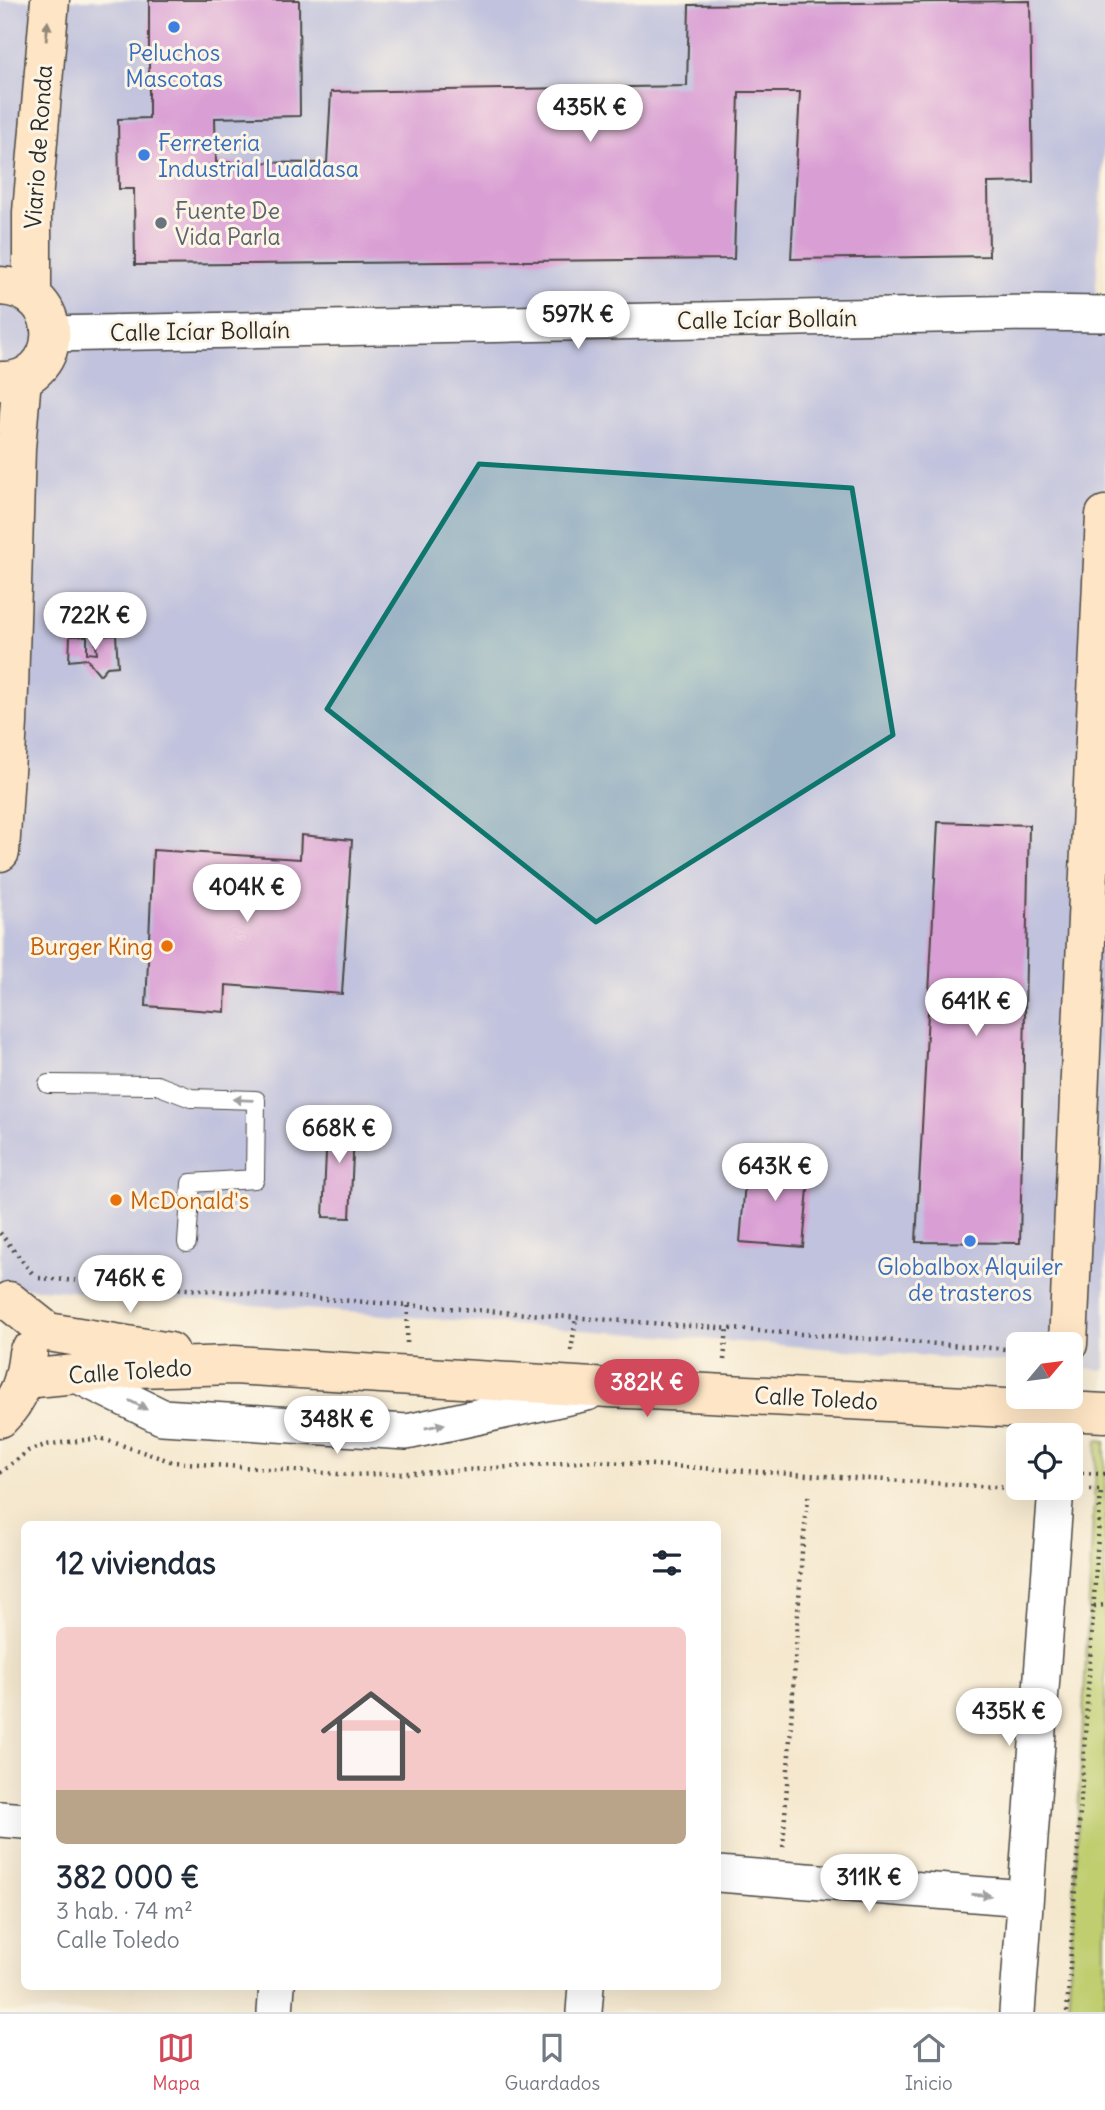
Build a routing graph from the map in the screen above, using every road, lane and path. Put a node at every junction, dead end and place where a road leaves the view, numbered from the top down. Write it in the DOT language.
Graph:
graph roads {
  1 [pos="50,0"];
  2 [pos="16,290"];
  3 [pos="1105,314"];
  4 [pos="51,334"];
  5 [pos="11,379"];
  6 [pos="1105,515"];
  7 [pos="0,852"];
  8 [pos="48,1084"];
  9 [pos="0,1233"];
  10 [pos="187,1243"];
  11 [pos="5,1297"];
  12 [pos="1069,1332"];
  13 [pos="1006,1349"];
  14 [pos="234,1365"];
  15 [pos="77,1375"];
  16 [pos="25,1379"];
  17 [pos="609,1388"];
  18 [pos="1105,1412"];
  19 [pos="1062,1414"];
  20 [pos="0,1418"];
  21 [pos="0,1473"];
  22 [pos="1006,1486"];
  23 [pos="1083,1490"];
  24 [pos="809,1492"];
  25 [pos="1055,1500"];
  26 [pos="1105,1605"];
  27 [pos="1094,1606"];
  28 [pos="0,1819"];
  29 [pos="21,1821"];
  30 [pos="721,1874"];
  31 [pos="781,1879"];
  32 [pos="1025,1898"];
  33 [pos="277,1990"];
  34 [pos="586,1990"];
  35 [pos="275,2012"];
  36 [pos="584,2012"];
  37 [pos="1017,2012"];
  38 [pos="1067,2012"];
  2 -- 1 [label="street, Viario de Ronda, one-way"];
  2 -- 4 [label="street"];
  3 -- 4 [label="street, Calle Icíar Bollaín"];
  4 -- 5 [label="street"];
  5 -- 7 [label="street"];
  6 -- 12 [label="street"];
  10 -- 8 [label="lane, one-way"];
  9 -- 13 [label="path"];
  11 -- 14 [label="street, Calle Toledo"];
  11 -- 16 [label="street"];
  14 -- 15 [label="street, Calle Toledo"];
  14 -- 17 [label="street, Calle Toledo"];
  15 -- 16 [label="street, Calle Toledo"];
  15 -- 17 [label="street, one-way"];
  16 -- 20 [label="street"];
  17 -- 19 [label="street, Calle Toledo"];
  18 -- 19 [label="street, Calle Toledo"];
  21 -- 22 [label="path"];
  23 -- 27 [label="path"];
  24 -- 31 [label="path"];
  25 -- 32 [label="street"];
  26 -- 27 [label="path"];
  27 -- 38 [label="path"];
  28 -- 29 [label="street"];
  30 -- 31 [label="street"];
  31 -- 32 [label="street, one-way"];
  32 -- 37 [label="street"];
  33 -- 35 [label="street"];
  34 -- 36 [label="street"];
}
